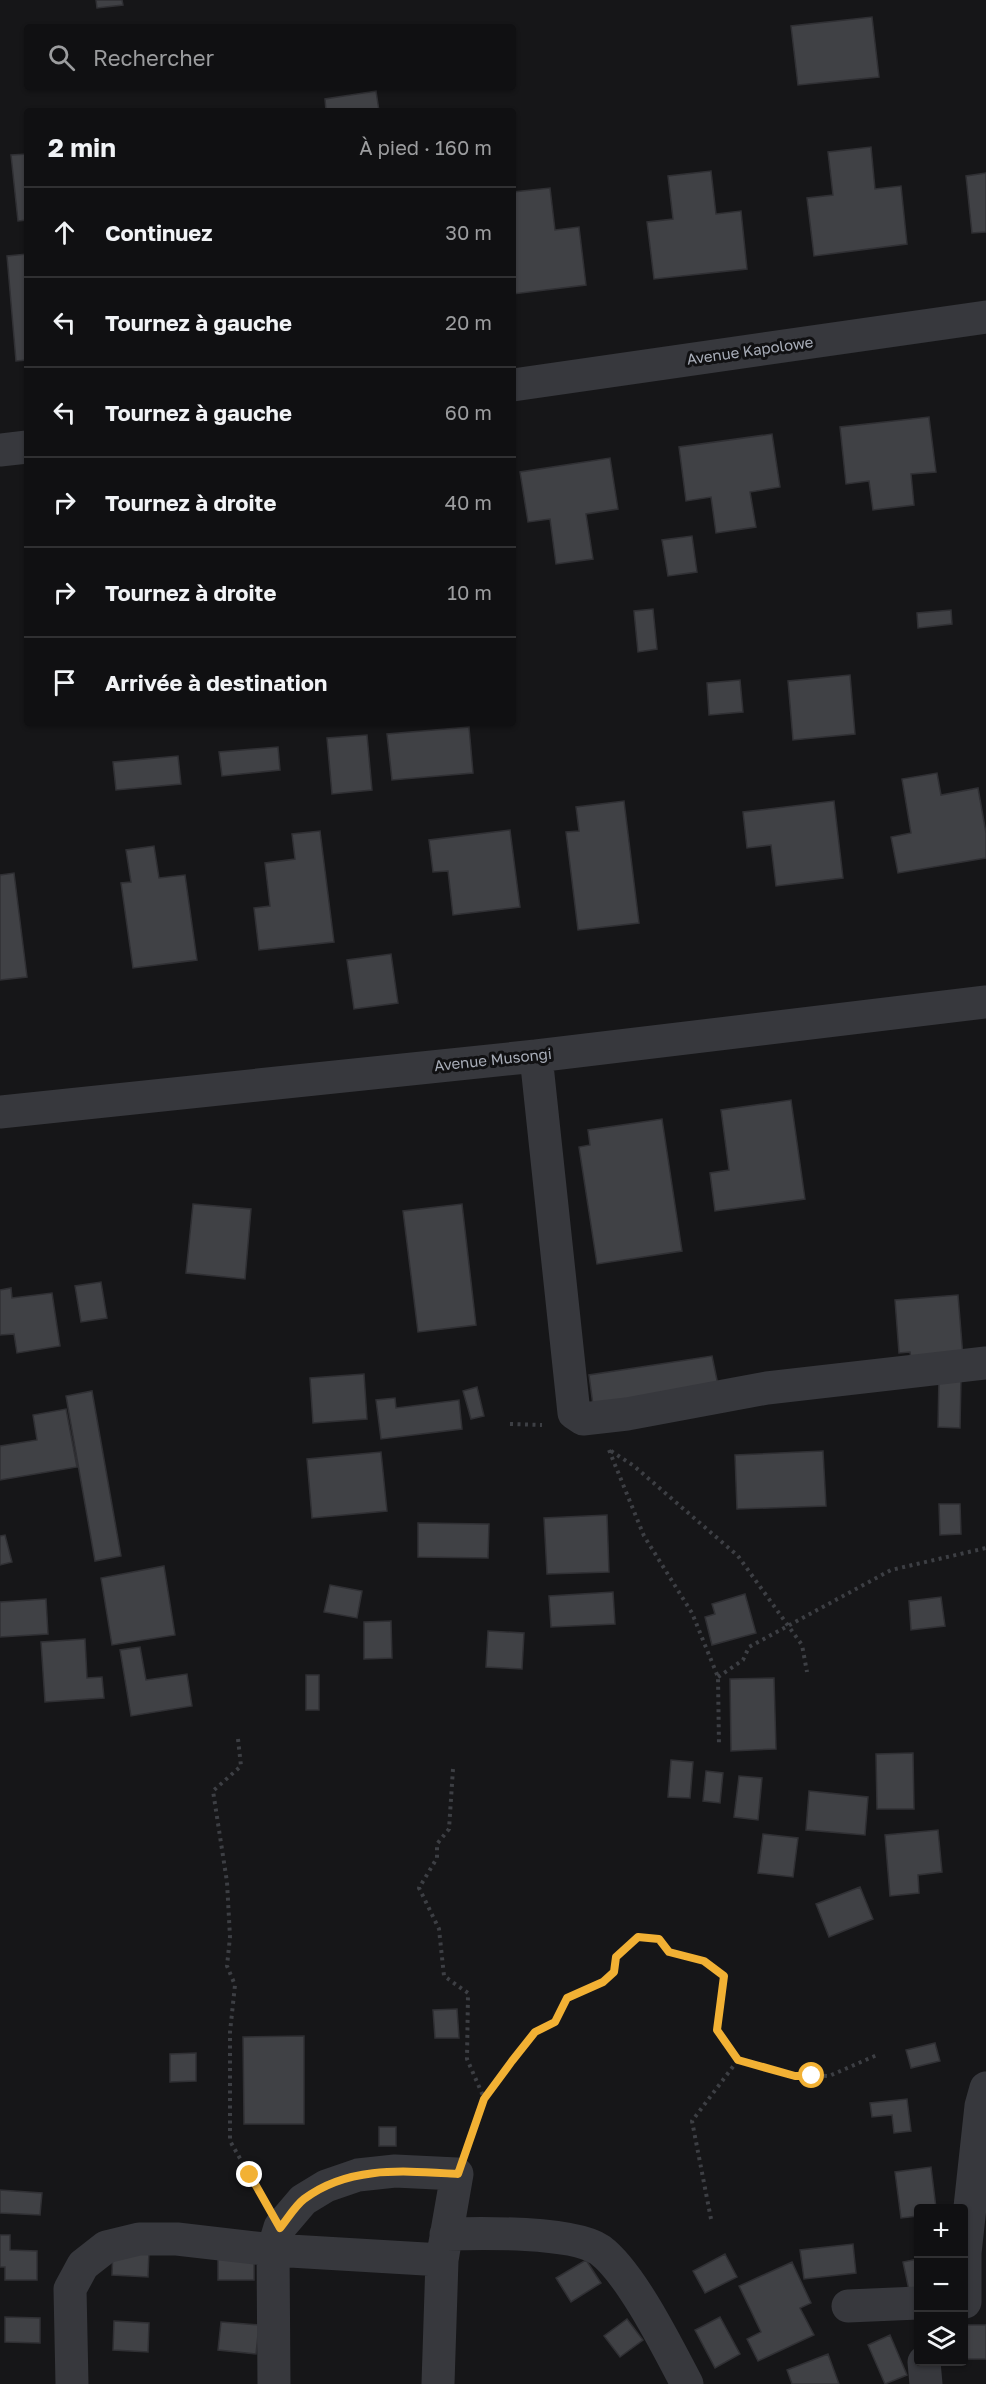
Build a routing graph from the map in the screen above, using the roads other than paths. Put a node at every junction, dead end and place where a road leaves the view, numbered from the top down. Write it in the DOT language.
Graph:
graph roads {
  1 [pos="986,317"];
  2 [pos="516,385"];
  3 [pos="24,447"];
  4 [pos="0,450"];
  5 [pos="986,1002"];
  6 [pos="536,1056"];
  7 [pos="0,1112"];
  8 [pos="986,1363"];
  9 [pos="986,2088"];
  10 [pos="277,2239"];
  11 [pos="444,2247"];
  12 [pos="971,2302"];
  13 [pos="914,2303"];
  14 [pos="848,2306"];
  15 [pos="924,2366"];
  16 [pos="445,2380"];
  17 [pos="72,2384"];
  18 [pos="274,2384"];
  19 [pos="687,2384"];
  20 [pos="926,2384"];
  1 -- 2 [label="street, Avenue Kapolowe"];
  3 -- 4 [label="street"];
  5 -- 6 [label="street, Avenue Musongi"];
  6 -- 7 [label="street, Avenue Musongi"];
  6 -- 8 [label="street"];
  9 -- 12 [label="street"];
  10 -- 11 [label="street"];
  10 -- 11 [label="street"];
  10 -- 17 [label="street"];
  10 -- 18 [label="street"];
  11 -- 16 [label="street"];
  11 -- 19 [label="street"];
  13 -- 14 [label="street"];
  15 -- 20 [label="street"];
}
